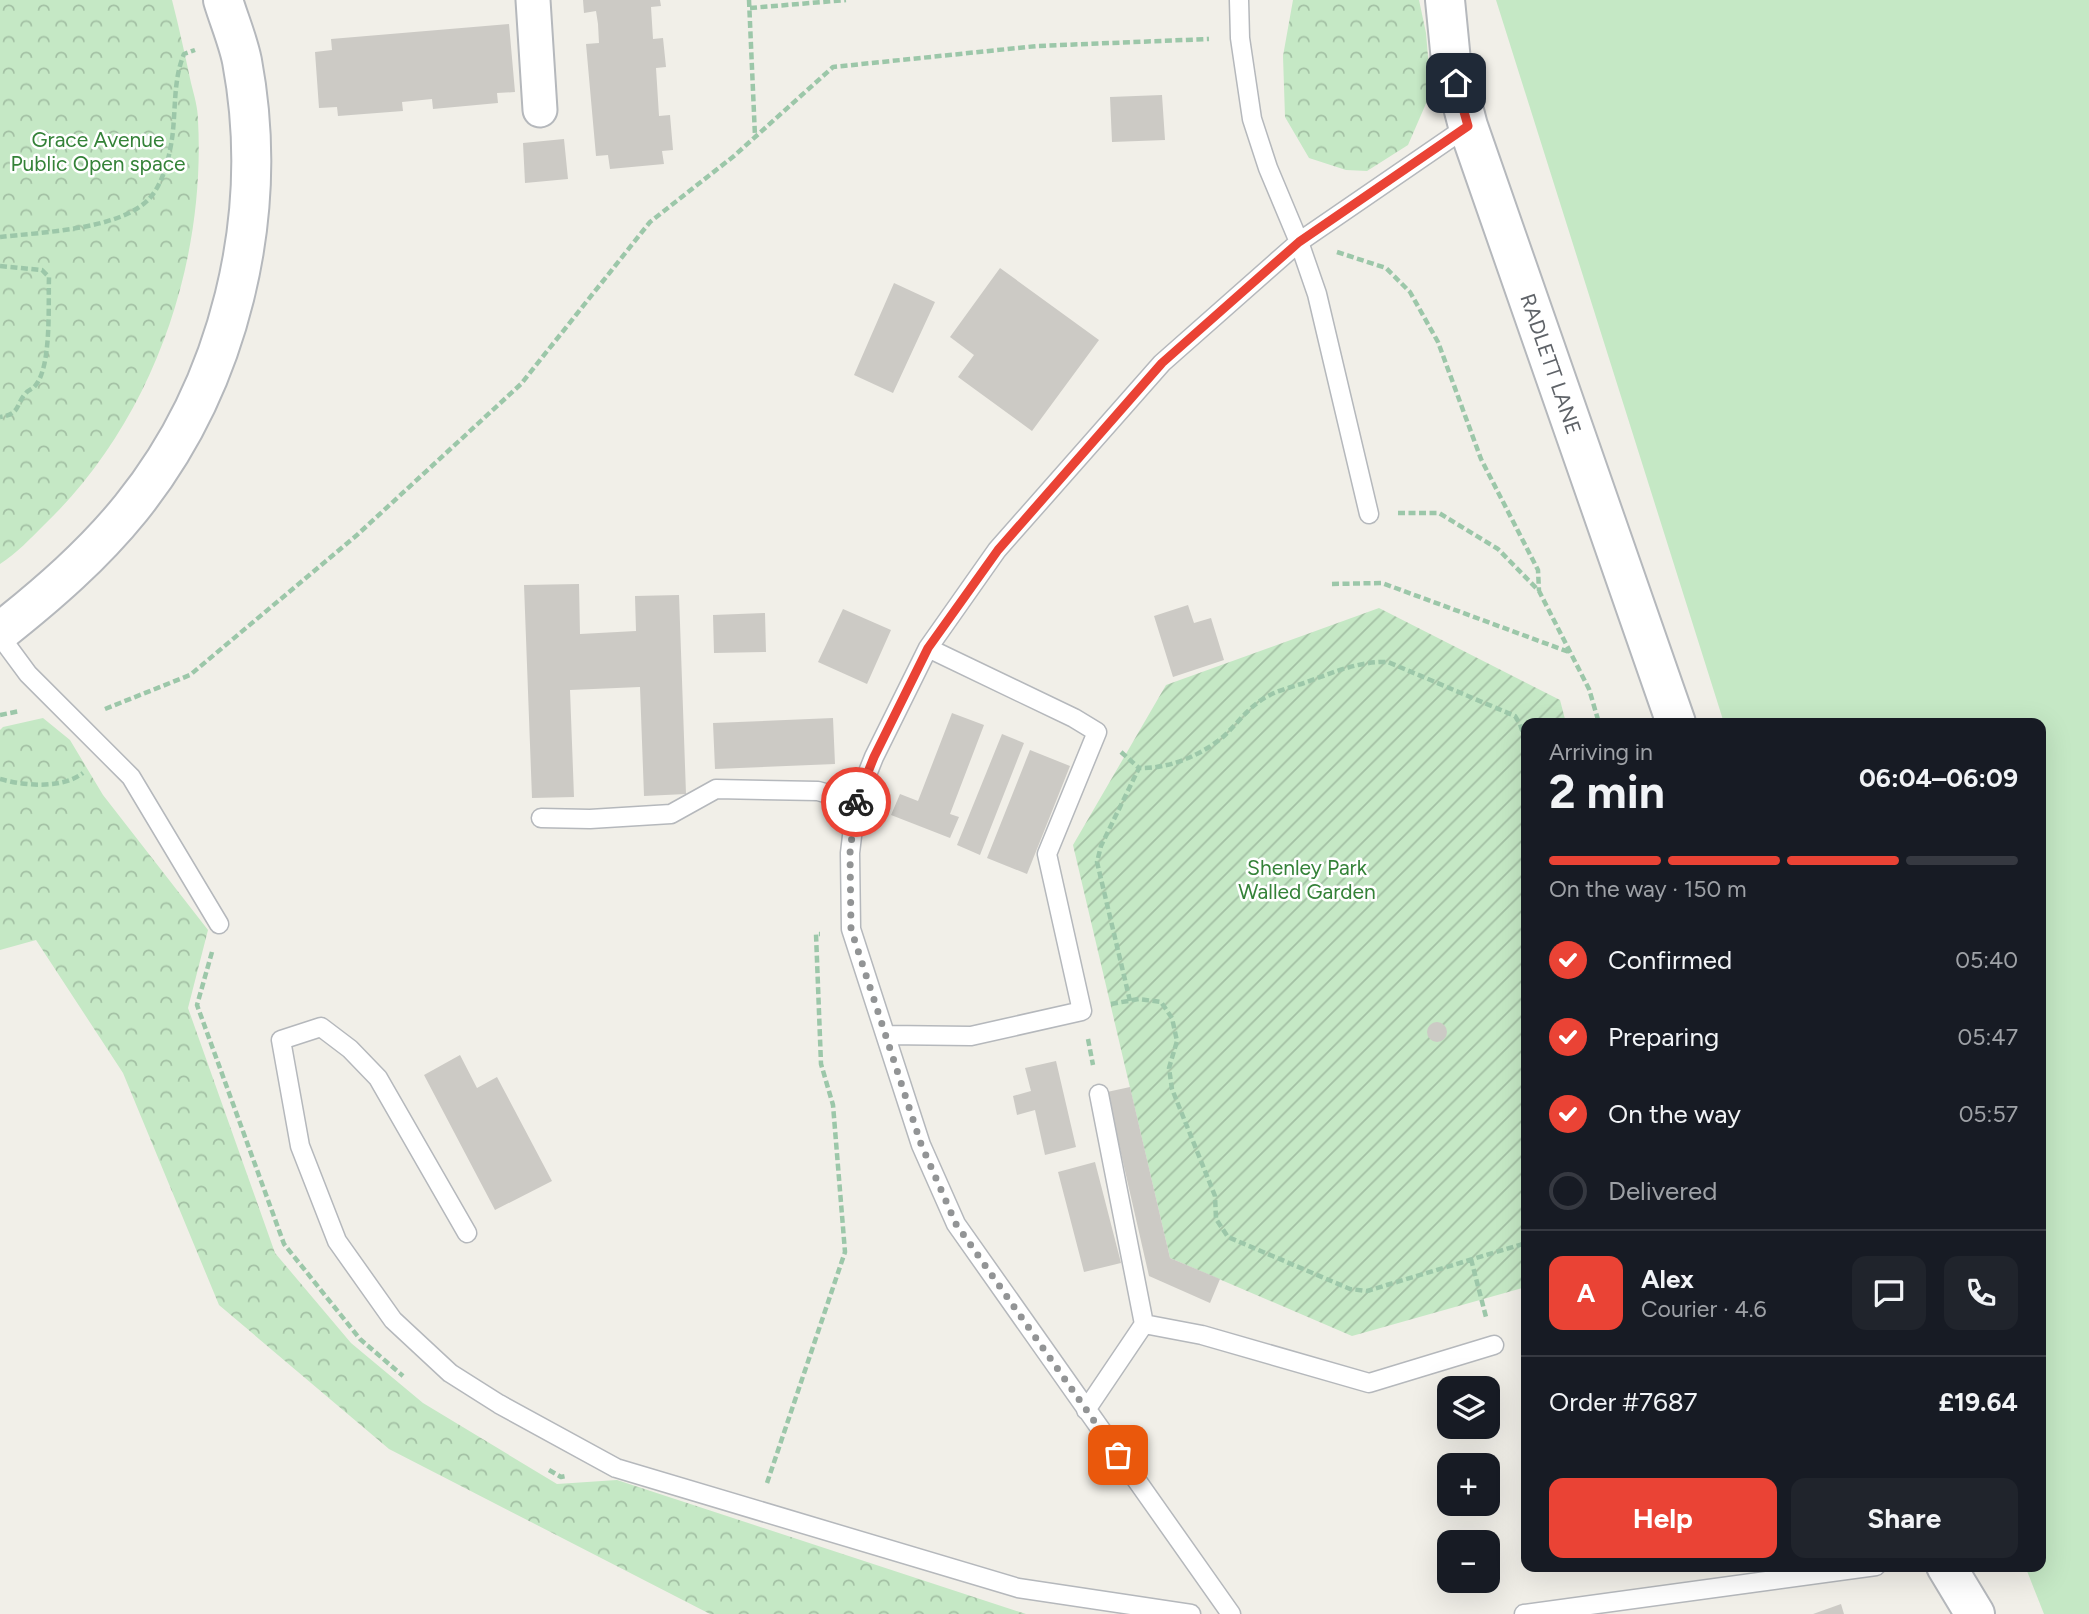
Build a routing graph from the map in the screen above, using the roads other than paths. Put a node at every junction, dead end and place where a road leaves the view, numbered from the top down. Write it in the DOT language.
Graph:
graph roads {
  1 [pos="223,0"];
  2 [pos="533,0"];
  3 [pos="1239,0"];
  4 [pos="1445,0"];
  5 [pos="540,110"];
  6 [pos="1468,126"];
  7 [pos="1299,242"];
  8 [pos="1369,514"];
  9 [pos="0,634"];
  10 [pos="928,648"];
  11 [pos="1674,718"];
  12 [pos="856,803"];
  13 [pos="541,818"];
  14 [pos="219,924"];
  15 [pos="887,1035"];
  16 [pos="1098,1094"];
  17 [pos="467,1233"];
  18 [pos="1144,1324"];
  19 [pos="1494,1345"];
  20 [pos="1086,1410"];
  21 [pos="1832,1572"];
  22 [pos="1950,1572"];
  23 [pos="1191,1614"];
  24 [pos="1231,1614"];
  25 [pos="1524,1614"];
  26 [pos="1975,1614"];
  1 -- 9 [label="street"];
  2 -- 5 [label="street"];
  3 -- 7 [label="lane"];
  4 -- 6 [label="street, RADLETT LANE"];
  6 -- 7 [label="lane"];
  6 -- 11 [label="street, RADLETT LANE"];
  7 -- 8 [label="lane"];
  7 -- 10 [label="lane"];
  9 -- 14 [label="lane"];
  10 -- 12 [label="lane"];
  10 -- 15 [label="lane"];
  12 -- 13 [label="lane"];
  12 -- 15 [label="lane"];
  15 -- 20 [label="lane"];
  16 -- 18 [label="lane"];
  17 -- 23 [label="lane"];
  18 -- 19 [label="lane"];
  18 -- 20 [label="lane"];
  20 -- 24 [label="lane"];
  21 -- 25 [label="lane"];
  22 -- 26 [label="street"];
}
